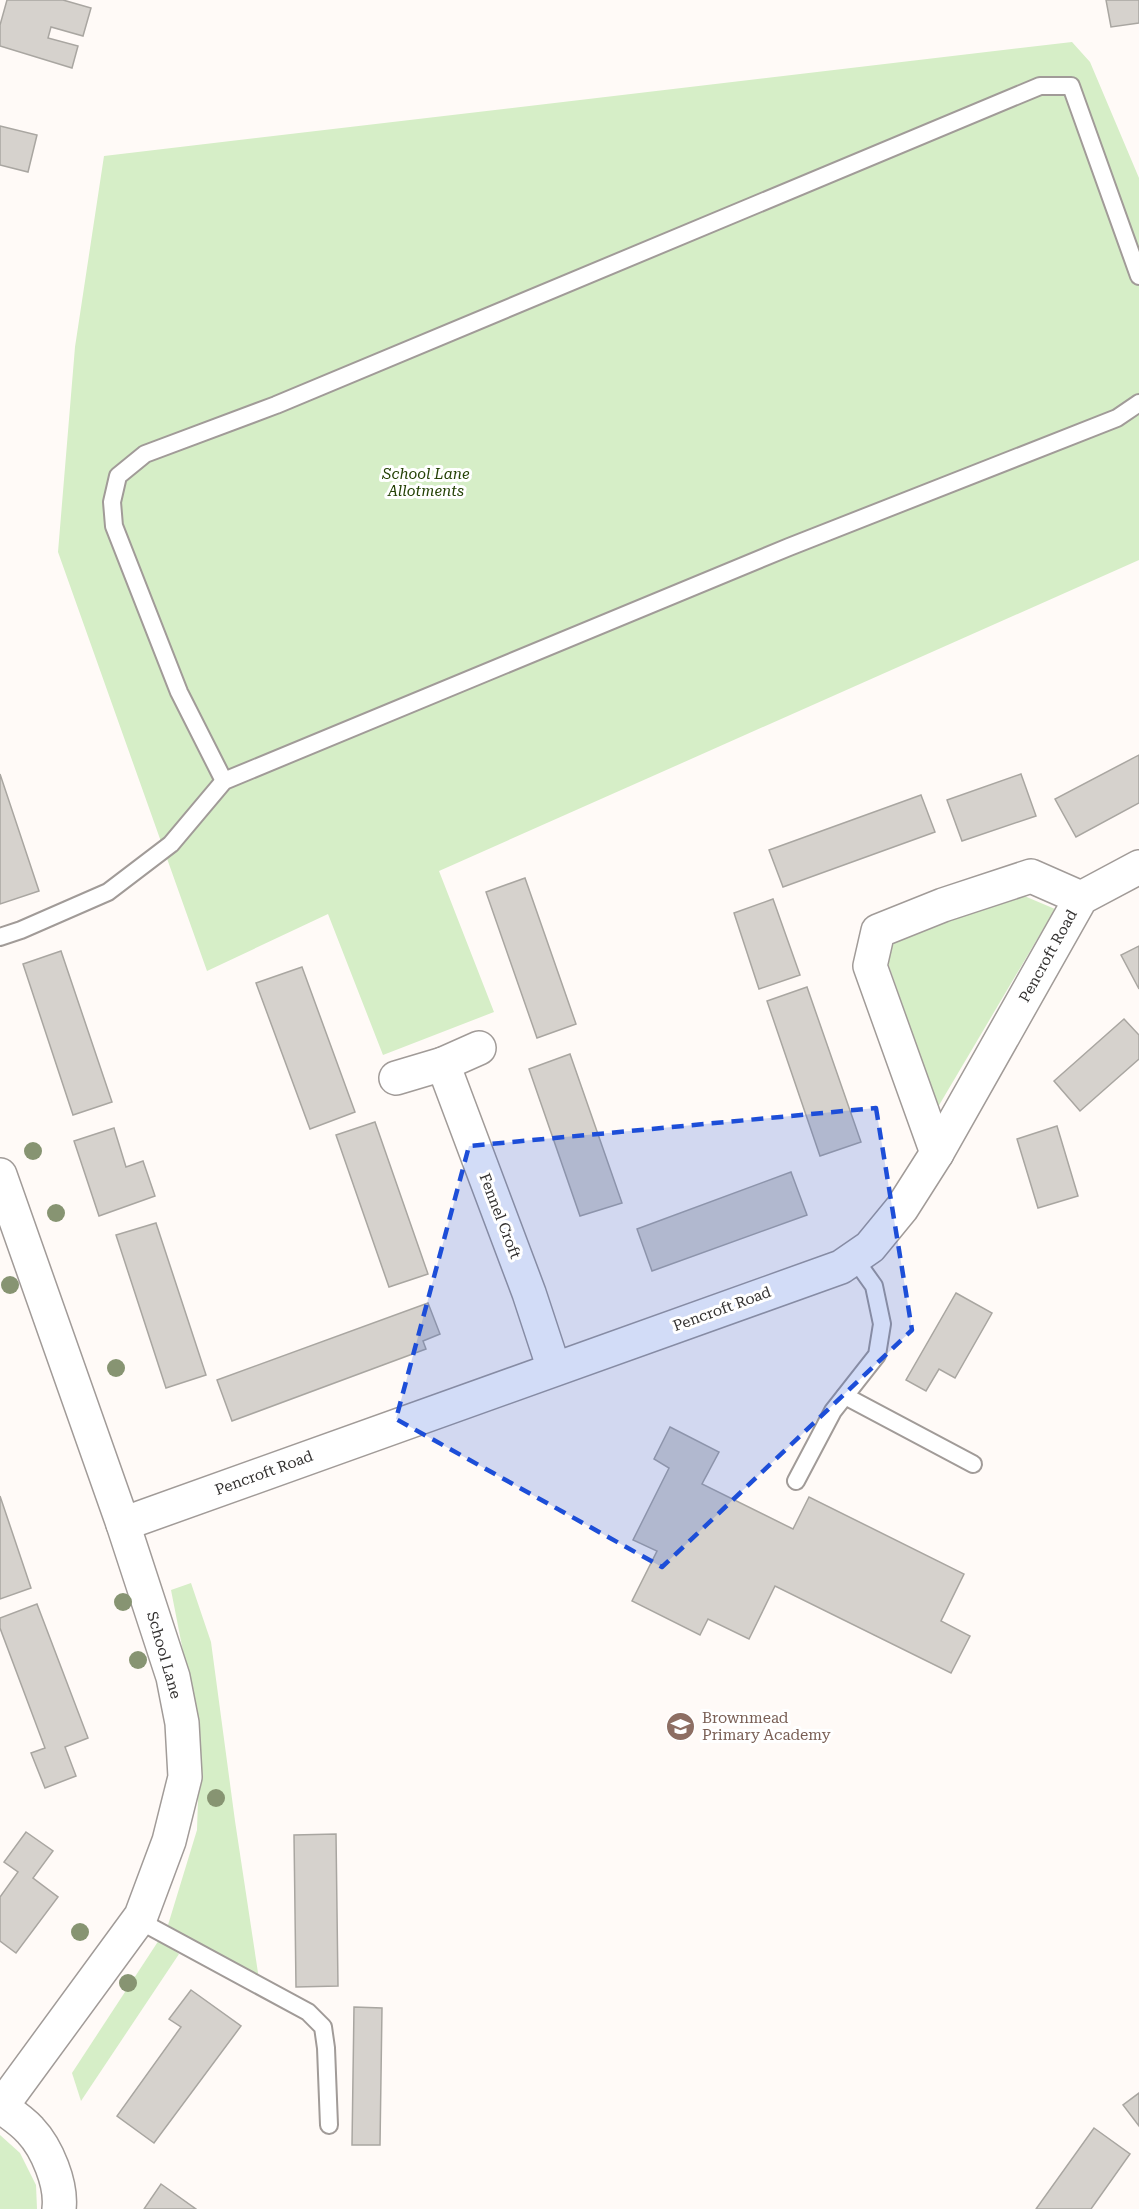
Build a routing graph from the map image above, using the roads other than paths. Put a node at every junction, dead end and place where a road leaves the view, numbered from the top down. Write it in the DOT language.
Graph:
graph roads {
  1 [pos="1139,276"];
  2 [pos="1139,403"];
  3 [pos="224,781"];
  4 [pos="1139,867"];
  5 [pos="1081,898"];
  6 [pos="0,937"];
  7 [pos="479,1048"];
  8 [pos="443,1064"];
  9 [pos="396,1077"];
  10 [pos="937,1153"];
  11 [pos="0,1176"];
  12 [pos="854,1258"];
  13 [pos="554,1369"];
  14 [pos="845,1396"];
  15 [pos="973,1464"];
  16 [pos="796,1480"];
  17 [pos="123,1524"];
  18 [pos="138,1920"];
  19 [pos="1,2107"];
  20 [pos="329,2125"];
  21 [pos="59,2209"];
  1 -- 3 [label="lane"];
  2 -- 3 [label="lane"];
  3 -- 6 [label="lane"];
  4 -- 5 [label="street, Pencroft Road"];
  5 -- 10 [label="street, Pencroft Road"];
  5 -- 10 [label="street"];
  7 -- 8 [label="street"];
  8 -- 9 [label="street"];
  8 -- 13 [label="street, Fennel Croft"];
  10 -- 12 [label="street, Pencroft Road"];
  11 -- 17 [label="street, School Lane"];
  12 -- 13 [label="street, Pencroft Road"];
  12 -- 14 [label="lane"];
  13 -- 17 [label="street, Pencroft Road"];
  14 -- 15 [label="lane"];
  14 -- 16 [label="lane"];
  17 -- 18 [label="street, School Lane"];
  18 -- 19 [label="street, School Lane"];
  18 -- 20 [label="lane"];
  19 -- 21 [label="street"];
}
